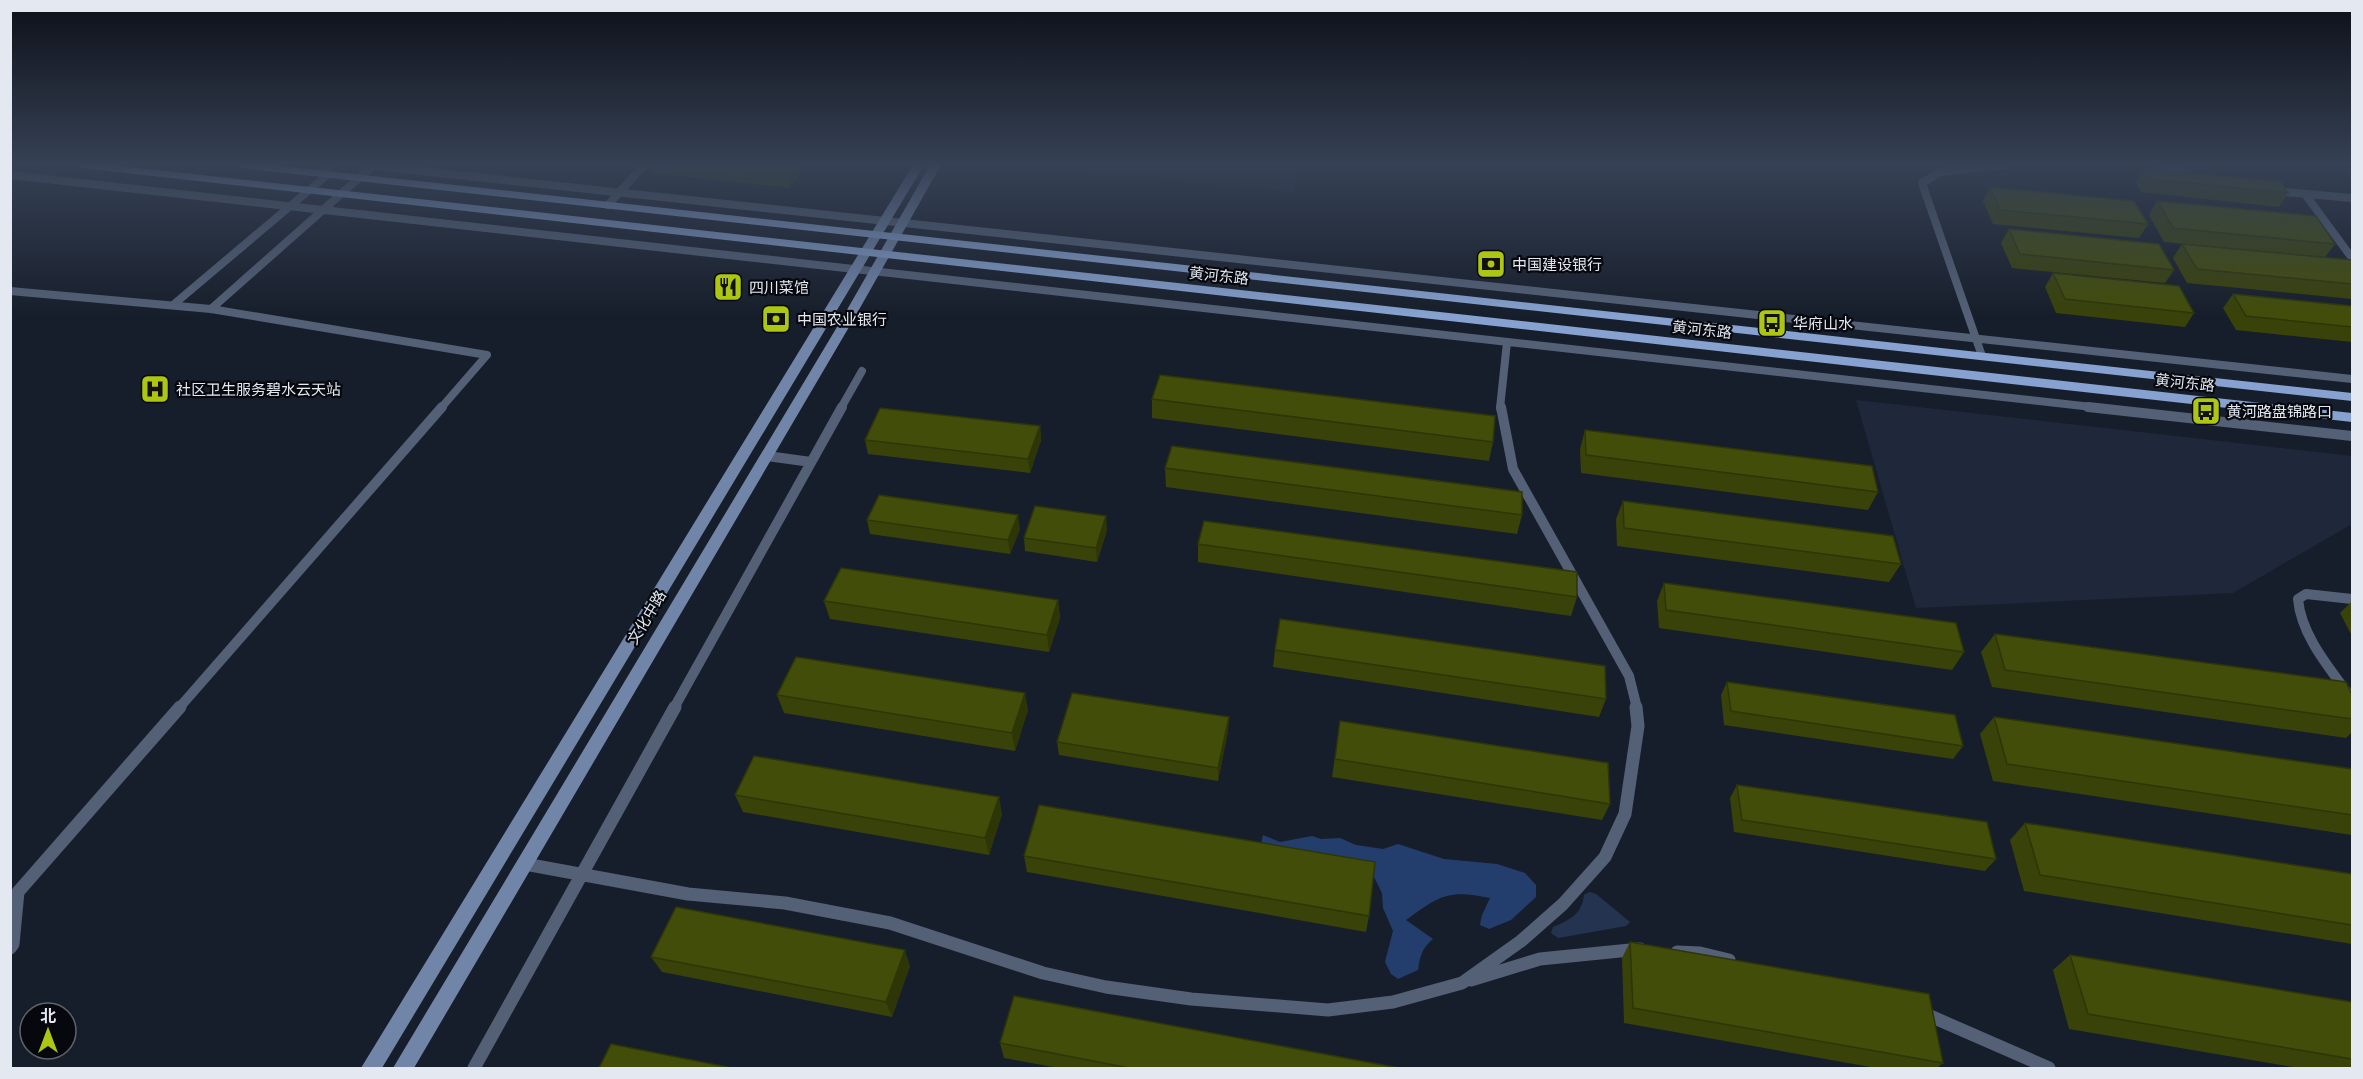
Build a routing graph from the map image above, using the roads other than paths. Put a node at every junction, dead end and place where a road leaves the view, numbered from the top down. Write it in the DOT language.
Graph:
graph roads {
  1 [pos="279,215"];
  2 [pos="317,215"];
  3 [pos="371,215"];
  4 [pos="535,215"];
  5 [pos="695,215"];
  6 [pos="842,215"];
  7 [pos="889,215"];
  8 [pos="908,215"];
  9 [pos="1933,215"];
  10 [pos="2321,215"];
  11 [pos="886,220"];
  12 [pos="904,222"];
  13 [pos="877,235"];
  14 [pos="895,237"];
  15 [pos="867,252"];
  16 [pos="885,254"];
  17 [pos="2352,258"];
  18 [pos="856,270"];
  19 [pos="875,272"];
  20 [pos="10,291"];
  21 [pos="173,305"];
  22 [pos="211,309"];
  23 [pos="1976,338"];
  24 [pos="1507,342"];
  25 [pos="1982,356"];
  26 [pos="862,370"];
  27 [pos="2352,379"];
  28 [pos="2352,397"];
  29 [pos="2352,417"];
  30 [pos="2352,436"];
  31 [pos="767,456"];
  32 [pos="811,462"];
  33 [pos="2352,599"];
  34 [pos="2352,699"];
  35 [pos="525,864"];
  36 [pos="582,875"];
  37 [pos="10,948"];
  38 [pos="1746,964"];
  39 [pos="1462,983"];
  40 [pos="1911,1009"];
  41 [pos="371,1068"];
  42 [pos="403,1068"];
  43 [pos="474,1068"];
  44 [pos="2049,1068"];
  1 -- 21 [label="lane"];
  2 -- 22 [label="lane"];
  3 -- 18 [label="lane"];
  4 -- 15 [label="main road, 黄河东路"];
  5 -- 13 [label="main road, 黄河东路"];
  6 -- 11 [label="lane"];
  7 -- 11 [label="street, 文化中路"];
  8 -- 12 [label="street, 文化中路"];
  9 -- 23 [label="lane"];
  10 -- 17 [label="lane"];
  11 -- 12 [label="lane"];
  11 -- 13 [label="street, 文化中路"];
  12 -- 14 [label="street, 文化中路"];
  12 -- 23 [label="lane"];
  13 -- 14 [label="main road, 黄河东路"];
  13 -- 15 [label="street, 文化中路"];
  14 -- 16 [label="street, 文化中路"];
  14 -- 25 [label="main road, 黄河东路"];
  15 -- 16 [label="main road, 黄河东路"];
  15 -- 18 [label="street, 文化中路"];
  16 -- 19 [label="street, 文化中路"];
  16 -- 29 [label="main road, 黄河东路"];
  18 -- 19 [label="lane"];
  18 -- 41 [label="street, 文化中路"];
  19 -- 24 [label="lane"];
  19 -- 31 [label="street, 文化中路"];
  20 -- 21 [label="lane"];
  21 -- 22 [label="lane"];
  22 -- 37 [label="lane"];
  23 -- 25 [label="lane"];
  23 -- 27 [label="lane"];
  24 -- 30 [label="lane"];
  24 -- 39 [label="lane"];
  25 -- 28 [label="main road, 黄河东路"];
  26 -- 32 [label="lane"];
  31 -- 32 [label="lane"];
  31 -- 35 [label="street, 文化中路"];
  32 -- 36 [label="lane"];
  33 -- 34 [label="lane"];
  35 -- 36 [label="lane"];
  35 -- 42 [label="street, 文化中路"];
  36 -- 39 [label="lane"];
  36 -- 43 [label="lane"];
  38 -- 39 [label="lane"];
  40 -- 44 [label="lane"];
}
